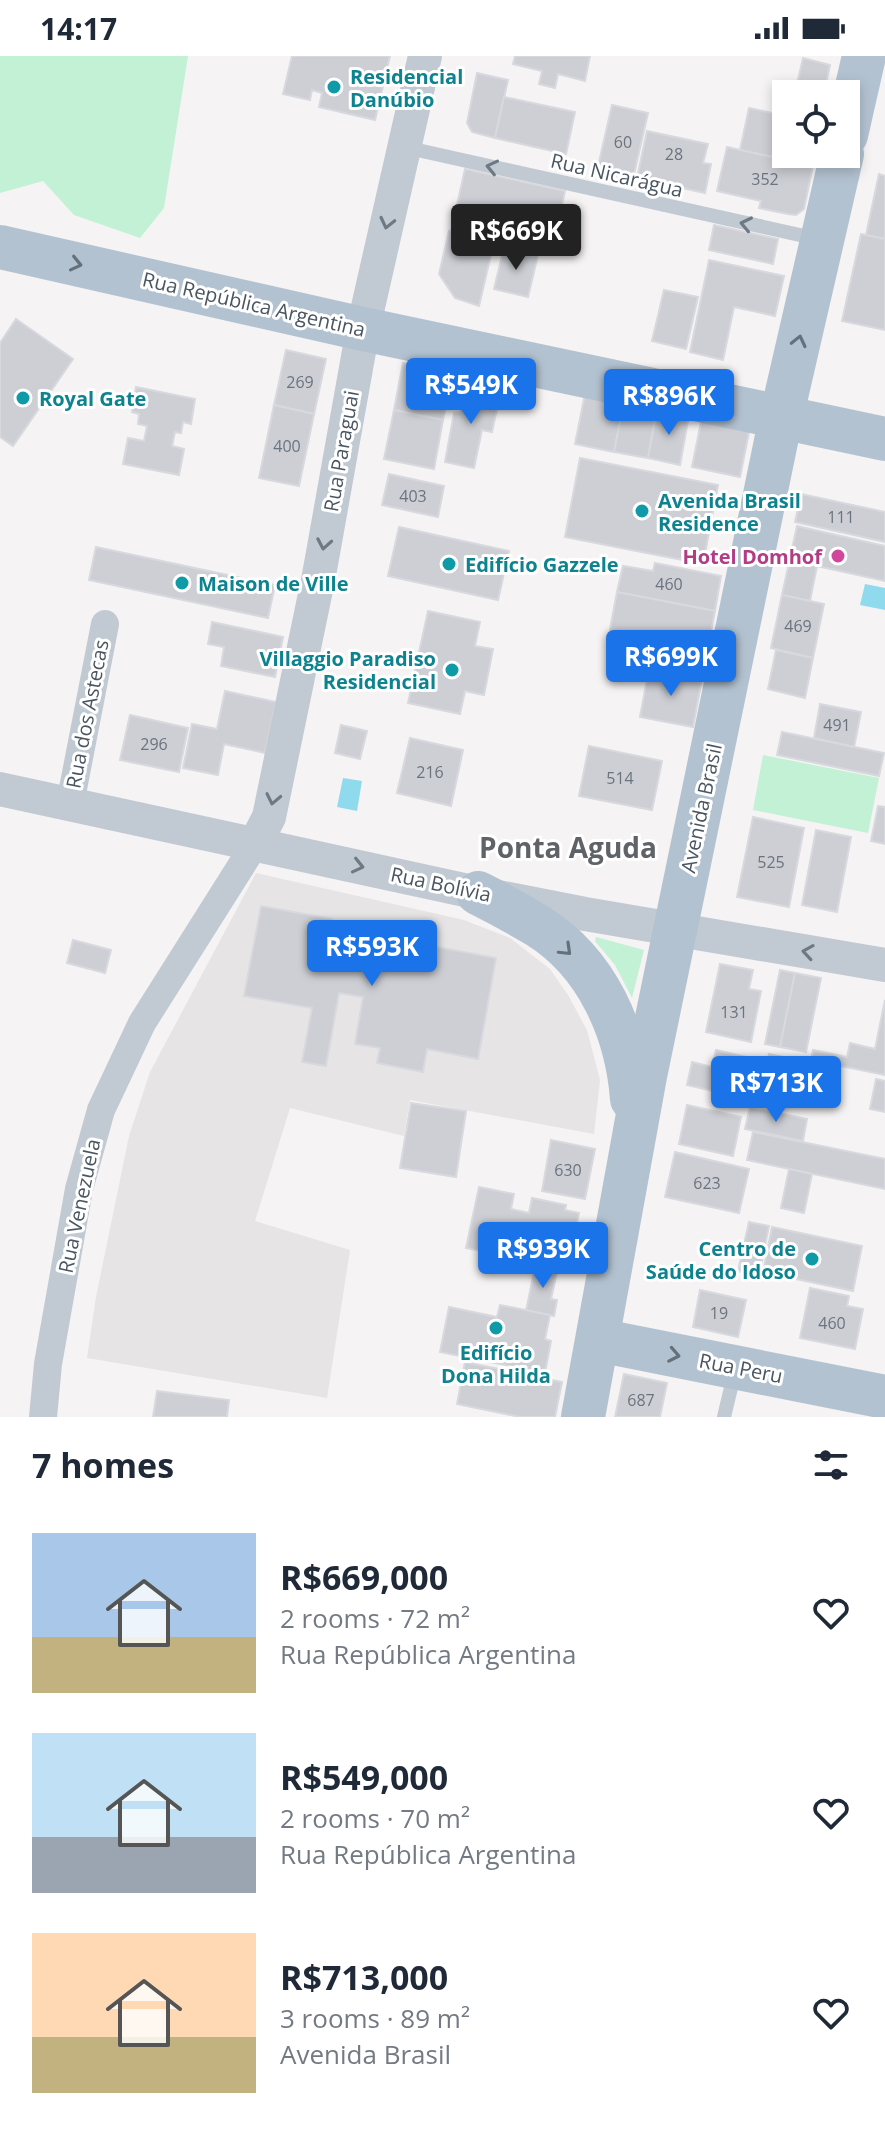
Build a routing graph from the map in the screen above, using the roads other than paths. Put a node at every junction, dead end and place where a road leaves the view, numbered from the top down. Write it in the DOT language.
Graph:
graph roads {
  1 [pos="425,56"];
  2 [pos="864,56"];
  3 [pos="859,80"];
  4 [pos="404,147"];
  5 [pos="839,168"];
  6 [pos="822,240"];
  7 [pos="0,247"];
  8 [pos="363,329"];
  9 [pos="792,431"];
  10 [pos="885,439"];
  11 [pos="105,624"];
  12 [pos="0,789"];
  13 [pos="70,804"];
  14 [pos="255,844"];
  15 [pos="478,893"];
  16 [pos="676,929"];
  17 [pos="885,965"];
  18 [pos="635,1138"];
  19 [pos="598,1340"];
  20 [pos="736,1367"];
  21 [pos="885,1397"];
  22 [pos="43,1417"];
  23 [pos="583,1417"];
  24 [pos="724,1417"];
  1 -- 4 [label="street, Rua Paraguai"];
  2 -- 3 [label="main road"];
  6 -- 4 [label="lane, Rua Nicarágua, one-way"];
  4 -- 8 [label="street, Rua Paraguai, one-way"];
  5 -- 6 [label="main road, Avenida Brasil"];
  9 -- 6 [label="main road, Avenida Brasil, one-way"];
  7 -- 8 [label="main road, Rua República Argentina, one-way"];
  8 -- 9 [label="main road, Rua República Argentina"];
  8 -- 14 [label="street, Rua Paraguai, one-way"];
  9 -- 10 [label="main road, Rua República Argentina"];
  9 -- 16 [label="main road, Avenida Brasil"];
  11 -- 13 [label="street, Rua dos Astecas"];
  12 -- 13 [label="street, Rua Bolívia"];
  13 -- 14 [label="street, Rua Bolívia"];
  14 -- 15 [label="street, Rua Bolívia, one-way"];
  14 -- 22 [label="street, Rua Venezuela"];
  15 -- 16 [label="street, Rua Bolívia"];
  15 -- 18 [label="main road, one-way"];
  17 -- 16 [label="street, Rua Bolívia, one-way"];
  16 -- 18 [label="main road, Avenida Brasil"];
  18 -- 19 [label="main road, Avenida Brasil"];
  19 -- 20 [label="main road, Rua Peru, one-way"];
  19 -- 23 [label="main road, Avenida Brasil"];
  20 -- 21 [label="main road, Rua Peru"];
  20 -- 24 [label="lane"];
}
